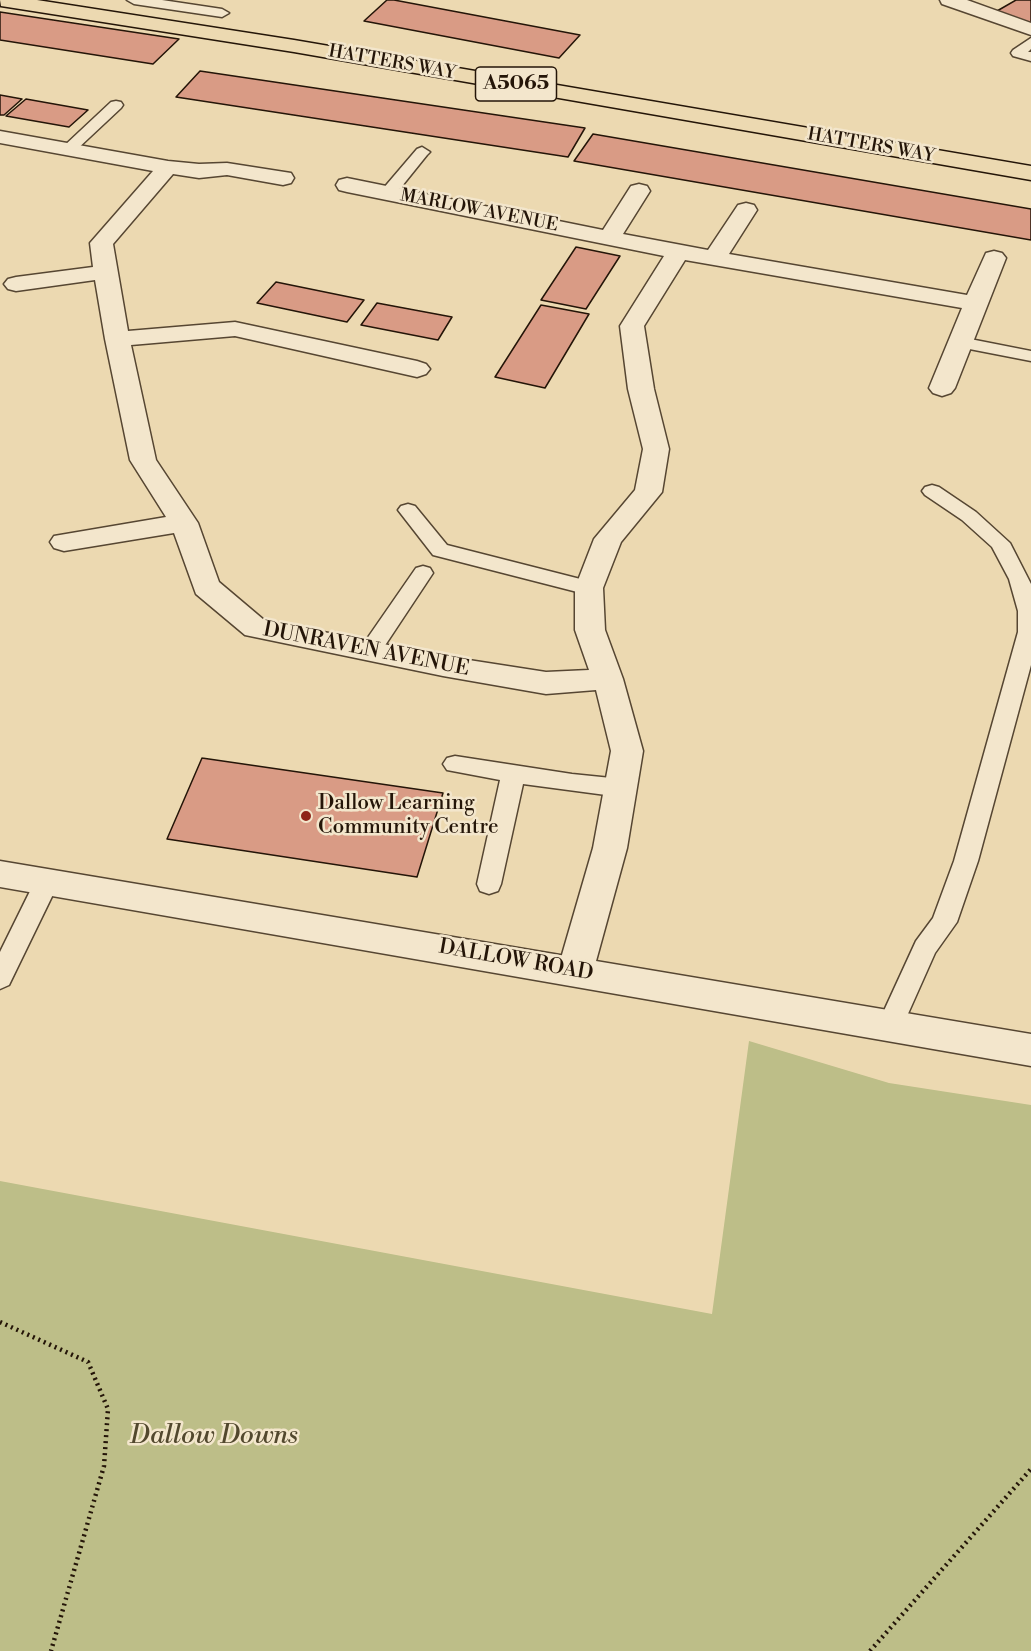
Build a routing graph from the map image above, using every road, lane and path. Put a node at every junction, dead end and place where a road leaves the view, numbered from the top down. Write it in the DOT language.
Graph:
graph roads {
  1 [pos="1,0"];
  2 [pos="134,0"];
  3 [pos="949,0"];
  4 [pos="222,13"];
  5 [pos="1031,29"];
  6 [pos="1031,42"];
  7 [pos="1031,57"];
  8 [pos="116,105"];
  9 [pos="0,137"];
  10 [pos="69,149"];
  11 [pos="422,152"];
  12 [pos="168,167"];
  13 [pos="1031,173"];
  14 [pos="283,178"];
  15 [pos="347,185"];
  16 [pos="639,191"];
  17 [pos="388,194"];
  18 [pos="746,210"];
  19 [pos="610,237"];
  20 [pos="678,252"];
  21 [pos="716,258"];
  22 [pos="994,258"];
  23 [pos="106,272"];
  24 [pos="16,284"];
  25 [pos="974,303"];
  26 [pos="117,339"];
  27 [pos="960,342"];
  28 [pos="1031,356"];
  29 [pos="417,369"];
  30 [pos="942,388"];
  31 [pos="932,491"];
  32 [pos="408,510"];
  33 [pos="184,523"];
  34 [pos="64,542"];
  35 [pos="423,573"];
  36 [pos="590,588"];
  37 [pos="370,651"];
  38 [pos="608,680"];
  39 [pos="455,764"];
  40 [pos="513,774"];
  41 [pos="621,788"];
  42 [pos="0,874"];
  43 [pos="47,882"];
  44 [pos="489,884"];
  45 [pos="575,972"];
  46 [pos="0,978"];
  47 [pos="890,1026"];
  48 [pos="1031,1050"];
  49 [pos="0,1322"];
  50 [pos="1031,1469"];
  51 [pos="51,1651"];
  52 [pos="870,1651"];
  1 -- 13 [label="main road, HATTERS WAY / A5065"];
  2 -- 4 [label="lane"];
  3 -- 5 [label="street"];
  6 -- 7 [label="lane"];
  8 -- 10 [label="lane"];
  9 -- 10 [label="street"];
  10 -- 12 [label="street"];
  11 -- 17 [label="lane"];
  12 -- 14 [label="street"];
  12 -- 23 [label="street, DUNRAVEN AVENUE"];
  15 -- 17 [label="street, MARLOW AVENUE"];
  16 -- 19 [label="street"];
  17 -- 19 [label="street, MARLOW AVENUE"];
  18 -- 21 [label="street"];
  19 -- 20 [label="street, MARLOW AVENUE"];
  20 -- 21 [label="street, MARLOW AVENUE"];
  20 -- 36 [label="street"];
  21 -- 25 [label="street, MARLOW AVENUE"];
  22 -- 25 [label="street"];
  23 -- 24 [label="street"];
  23 -- 26 [label="street, DUNRAVEN AVENUE"];
  25 -- 27 [label="street"];
  26 -- 29 [label="street"];
  26 -- 33 [label="street, DUNRAVEN AVENUE"];
  27 -- 28 [label="lane"];
  27 -- 30 [label="street"];
  31 -- 47 [label="lane"];
  32 -- 36 [label="lane"];
  33 -- 34 [label="street"];
  33 -- 37 [label="street, DUNRAVEN AVENUE"];
  35 -- 37 [label="lane"];
  36 -- 38 [label="street"];
  37 -- 38 [label="street, DUNRAVEN AVENUE"];
  38 -- 41 [label="street"];
  39 -- 40 [label="lane"];
  40 -- 41 [label="lane"];
  40 -- 44 [label="lane"];
  41 -- 45 [label="street"];
  42 -- 43 [label="street, DALLOW ROAD"];
  43 -- 45 [label="street, DALLOW ROAD"];
  43 -- 46 [label="lane"];
  45 -- 47 [label="street, DALLOW ROAD"];
  47 -- 48 [label="street, DALLOW ROAD"];
  49 -- 51 [label="path"];
  50 -- 52 [label="path"];
}
